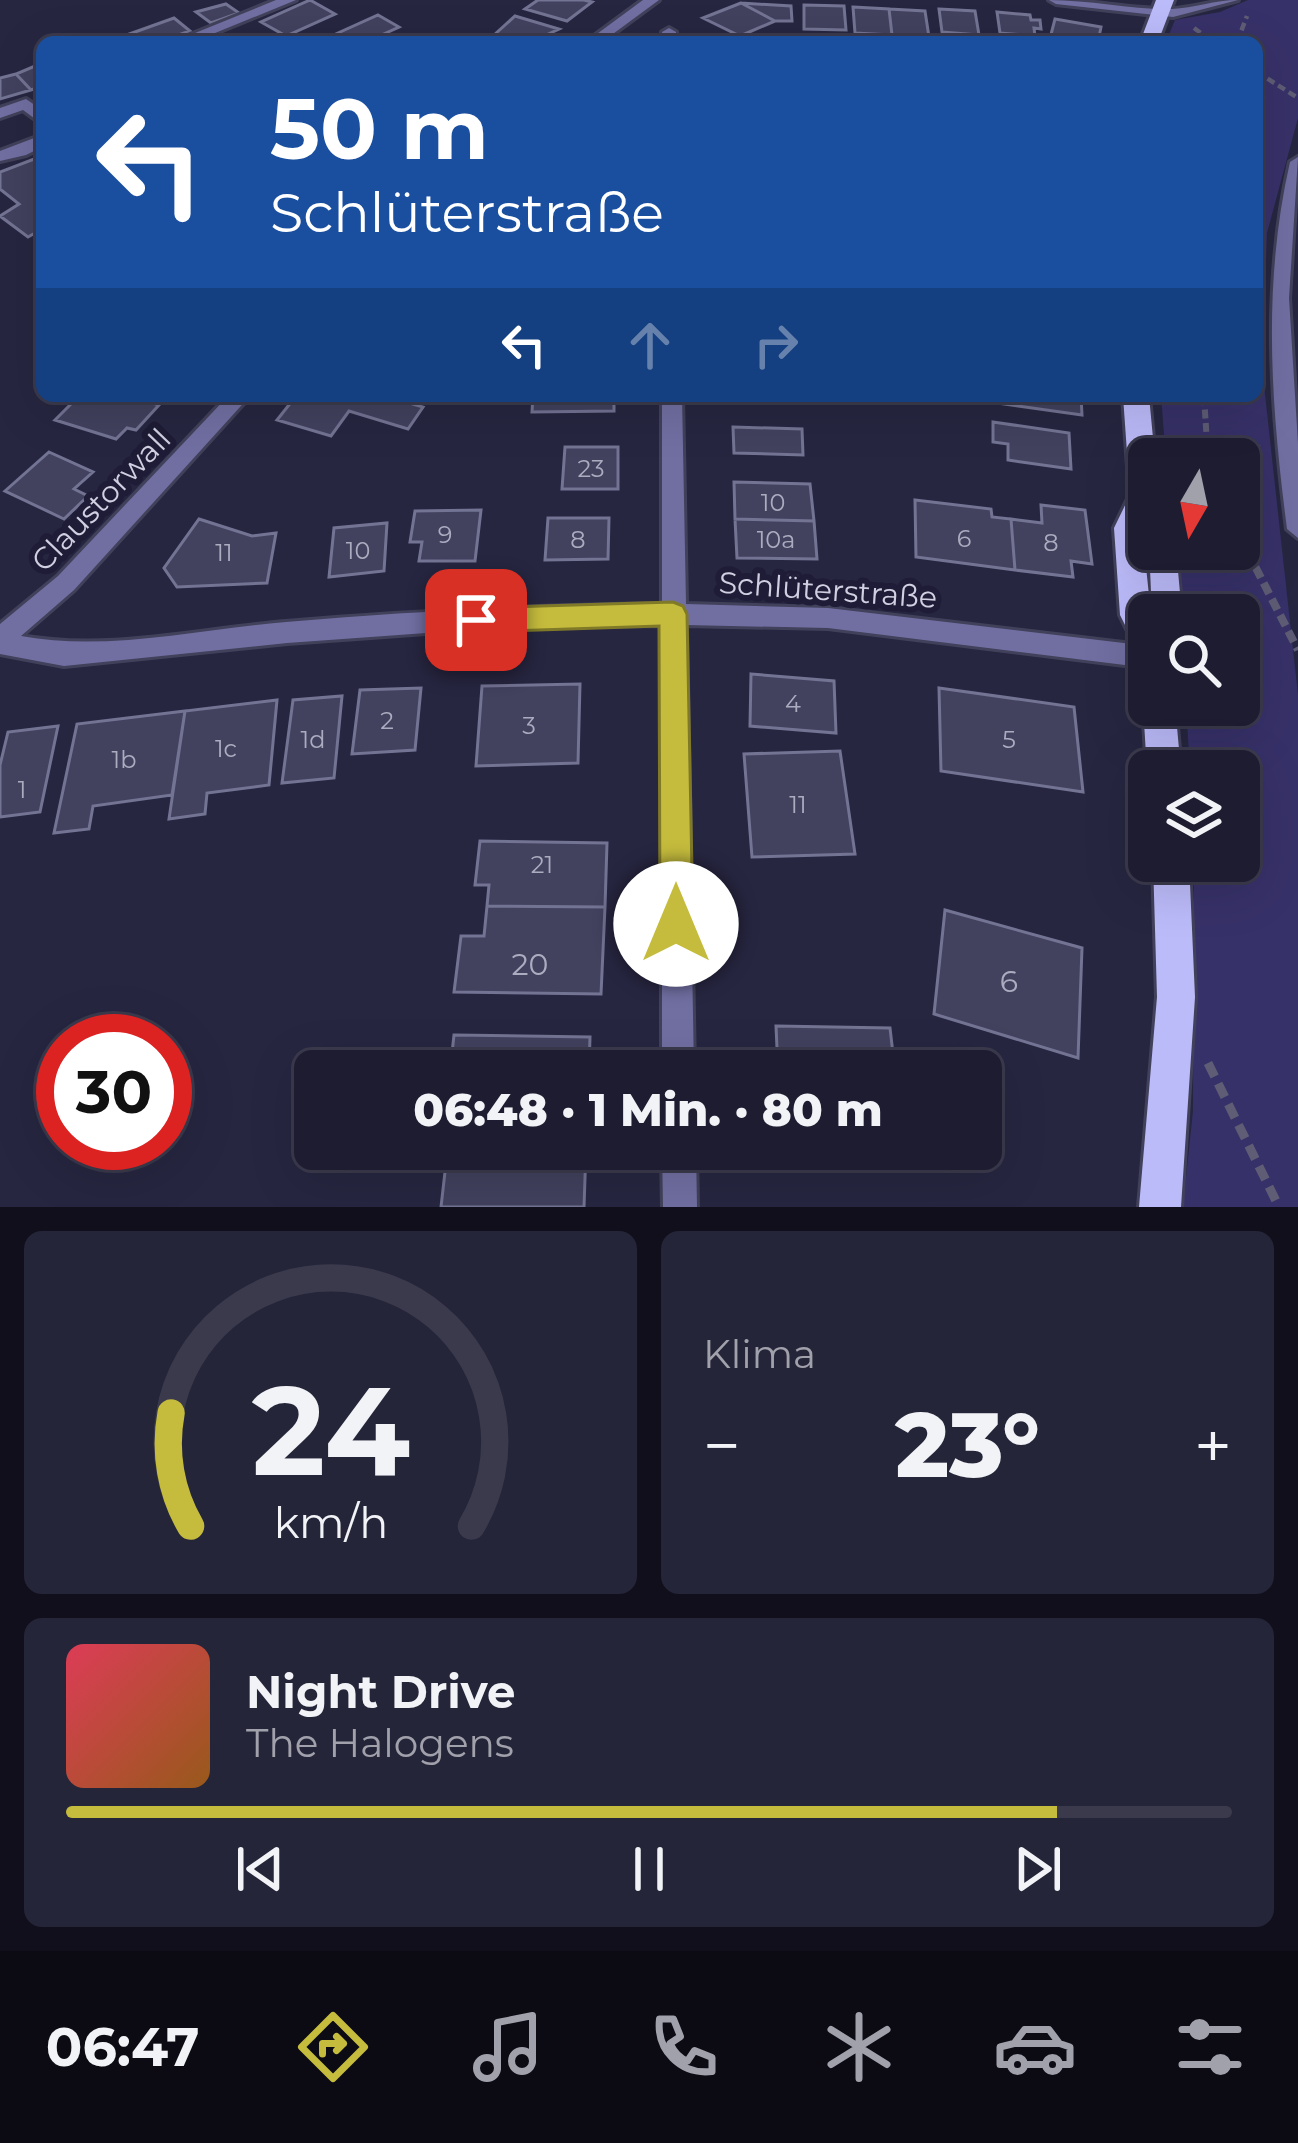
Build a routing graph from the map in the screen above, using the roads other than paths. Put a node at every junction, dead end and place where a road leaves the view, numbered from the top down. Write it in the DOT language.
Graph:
graph roads {
  1 [pos="289,0"];
  2 [pos="652,0"];
  3 [pos="1056,0"];
  4 [pos="1231,0"];
  5 [pos="1158,4"];
  6 [pos="196,36"];
  7 [pos="601,36"];
  8 [pos="1150,36"];
  9 [pos="34,101"];
  10 [pos="0,112"];
  11 [pos="36,143"];
  12 [pos="0,156"];
  13 [pos="1298,162"];
  14 [pos="234,402"];
  15 [pos="672,402"];
  16 [pos="1137,402"];
  17 [pos="1140,438"];
  18 [pos="1298,529"];
  19 [pos="673,614"];
  20 [pos="0,641"];
  21 [pos="1128,654"];
  22 [pos="1172,882"];
  23 [pos="678,1050"];
  24 [pos="679,1170"];
  25 [pos="680,1207"];
  26 [pos="1160,1207"];
  1 -- 6 [label="street"];
  2 -- 7 [label="street"];
  3 -- 5 [label="street"];
  4 -- 5 [label="street"];
  5 -- 8 [label="main road"];
  9 -- 10 [label="street"];
  11 -- 12 [label="street"];
  13 -- 18 [label="street"];
  14 -- 20 [label="street, Claustorwall"];
  15 -- 19 [label="street"];
  16 -- 17 [label="main road"];
  19 -- 20 [label="street, Schlüterstraße"];
  19 -- 21 [label="street, Schlüterstraße"];
  19 -- 23 [label="street"];
  22 -- 26 [label="main road"];
  24 -- 25 [label="street"];
}
